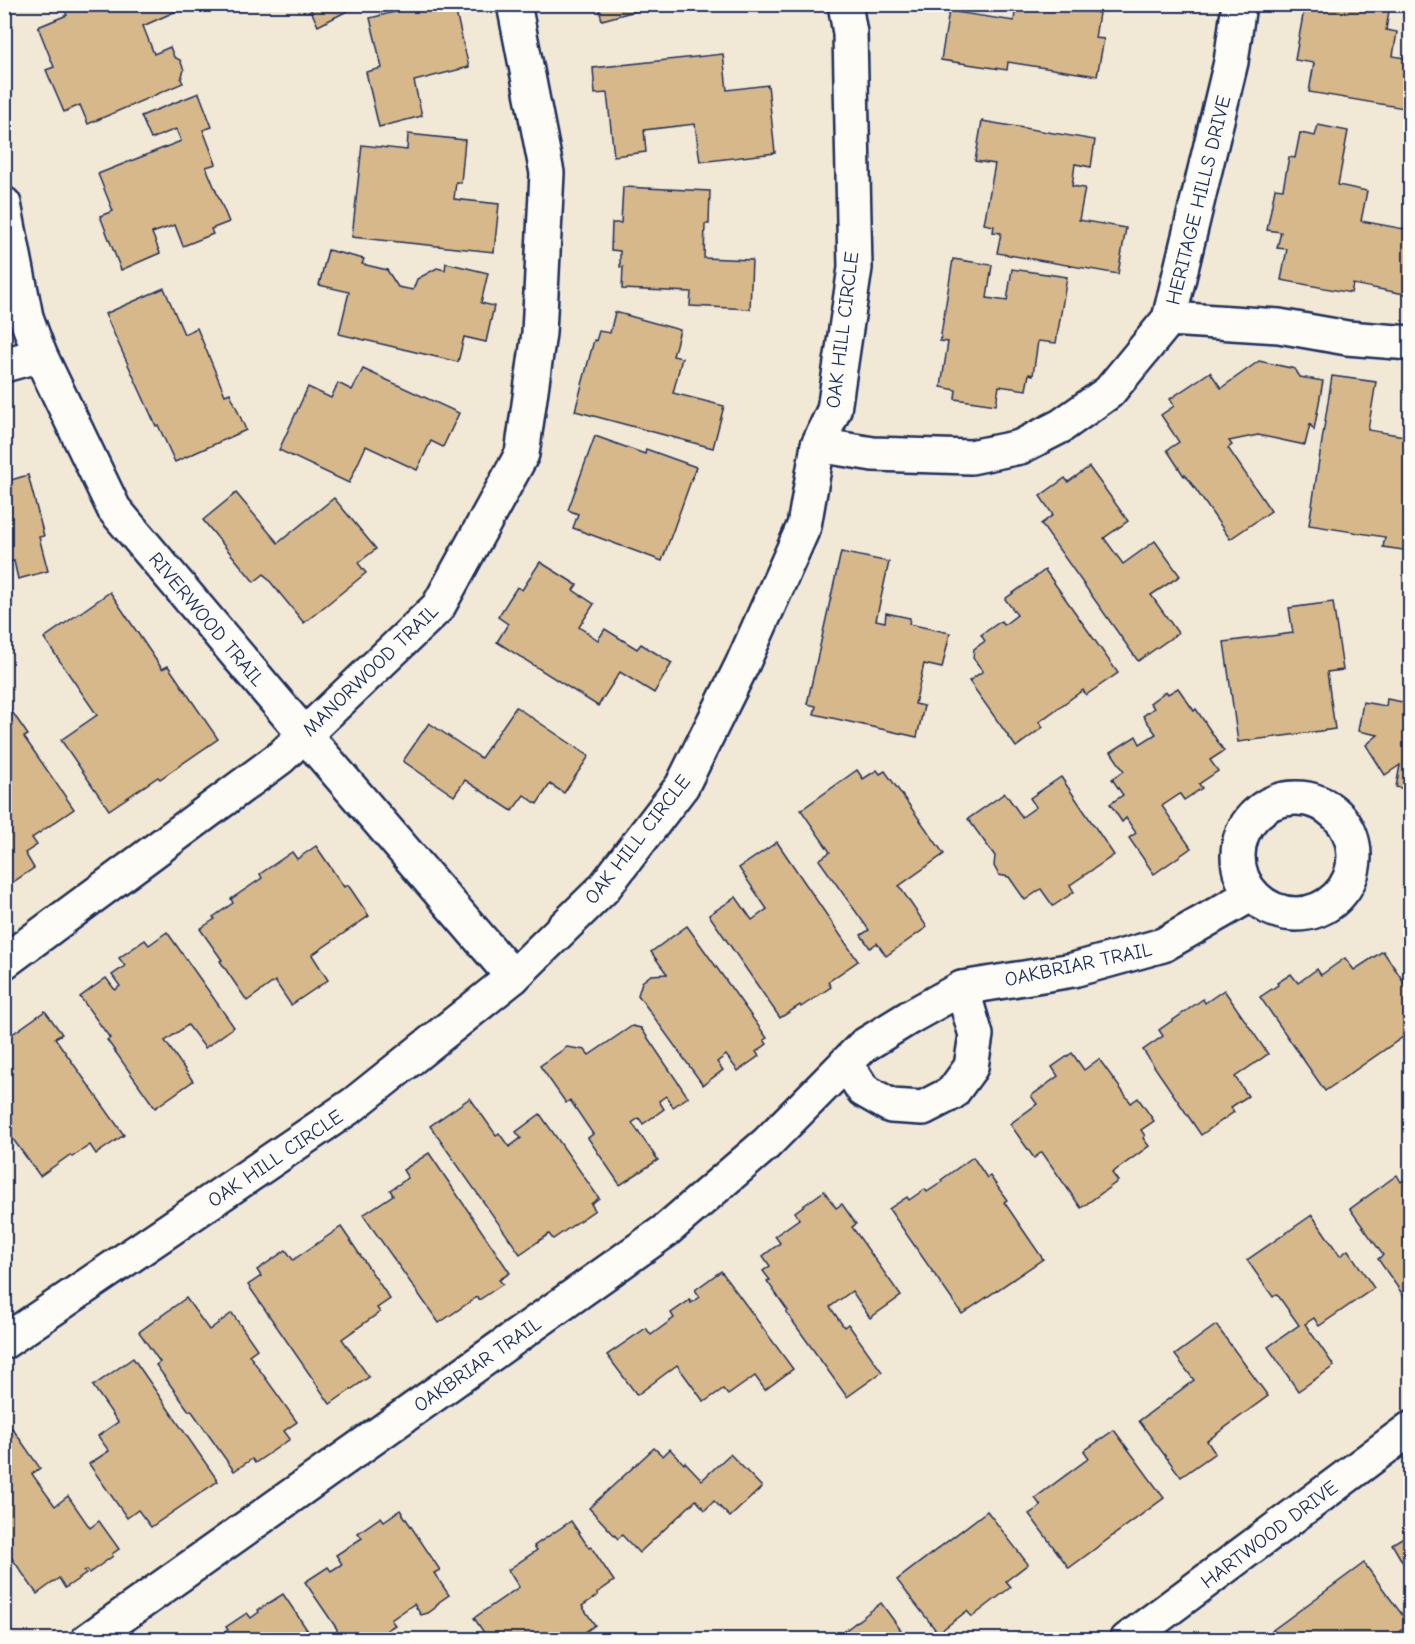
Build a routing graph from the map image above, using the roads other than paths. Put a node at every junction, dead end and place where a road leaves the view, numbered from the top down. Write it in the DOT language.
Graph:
graph roads {
  1 [pos="514,4"];
  2 [pos="845,4"];
  3 [pos="1239,4"];
  4 [pos="4,204"];
  5 [pos="11,275"];
  6 [pos="1169,319"];
  7 [pos="1410,343"];
  8 [pos="40,355"];
  9 [pos="4,365"];
  10 [pos="818,445"];
  11 [pos="304,734"];
  12 [pos="1252,894"];
  13 [pos="4,962"];
  14 [pos="513,977"];
  15 [pos="962,988"];
  16 [pos="846,1063"];
  17 [pos="4,1342"];
  18 [pos="1410,1429"];
  19 [pos="88,1640"];
  20 [pos="1127,1640"];
  1 -- 11 [label="street, MANORWOOD TRAIL"];
  2 -- 10 [label="street, OAK HILL CIRCLE"];
  3 -- 6 [label="street, HERITAGE HILLS DRIVE"];
  4 -- 5 [label="street, RIVERWOOD TRAIL"];
  5 -- 8 [label="street, RIVERWOOD TRAIL"];
  6 -- 7 [label="street"];
  6 -- 10 [label="street, HERITAGE HILLS DRIVE"];
  8 -- 9 [label="street"];
  8 -- 11 [label="street, RIVERWOOD TRAIL"];
  10 -- 14 [label="street, OAK HILL CIRCLE"];
  11 -- 13 [label="street, MANORWOOD TRAIL"];
  11 -- 14 [label="street, RIVERWOOD TRAIL"];
  12 -- 15 [label="street, OAKBRIAR TRAIL"];
  14 -- 17 [label="street, OAK HILL CIRCLE"];
  15 -- 16 [label="street, OAKBRIAR TRAIL"];
  15 -- 16 [label="street"];
  16 -- 19 [label="street, OAKBRIAR TRAIL"];
  18 -- 20 [label="street, HARTWOOD DRIVE"];
}
